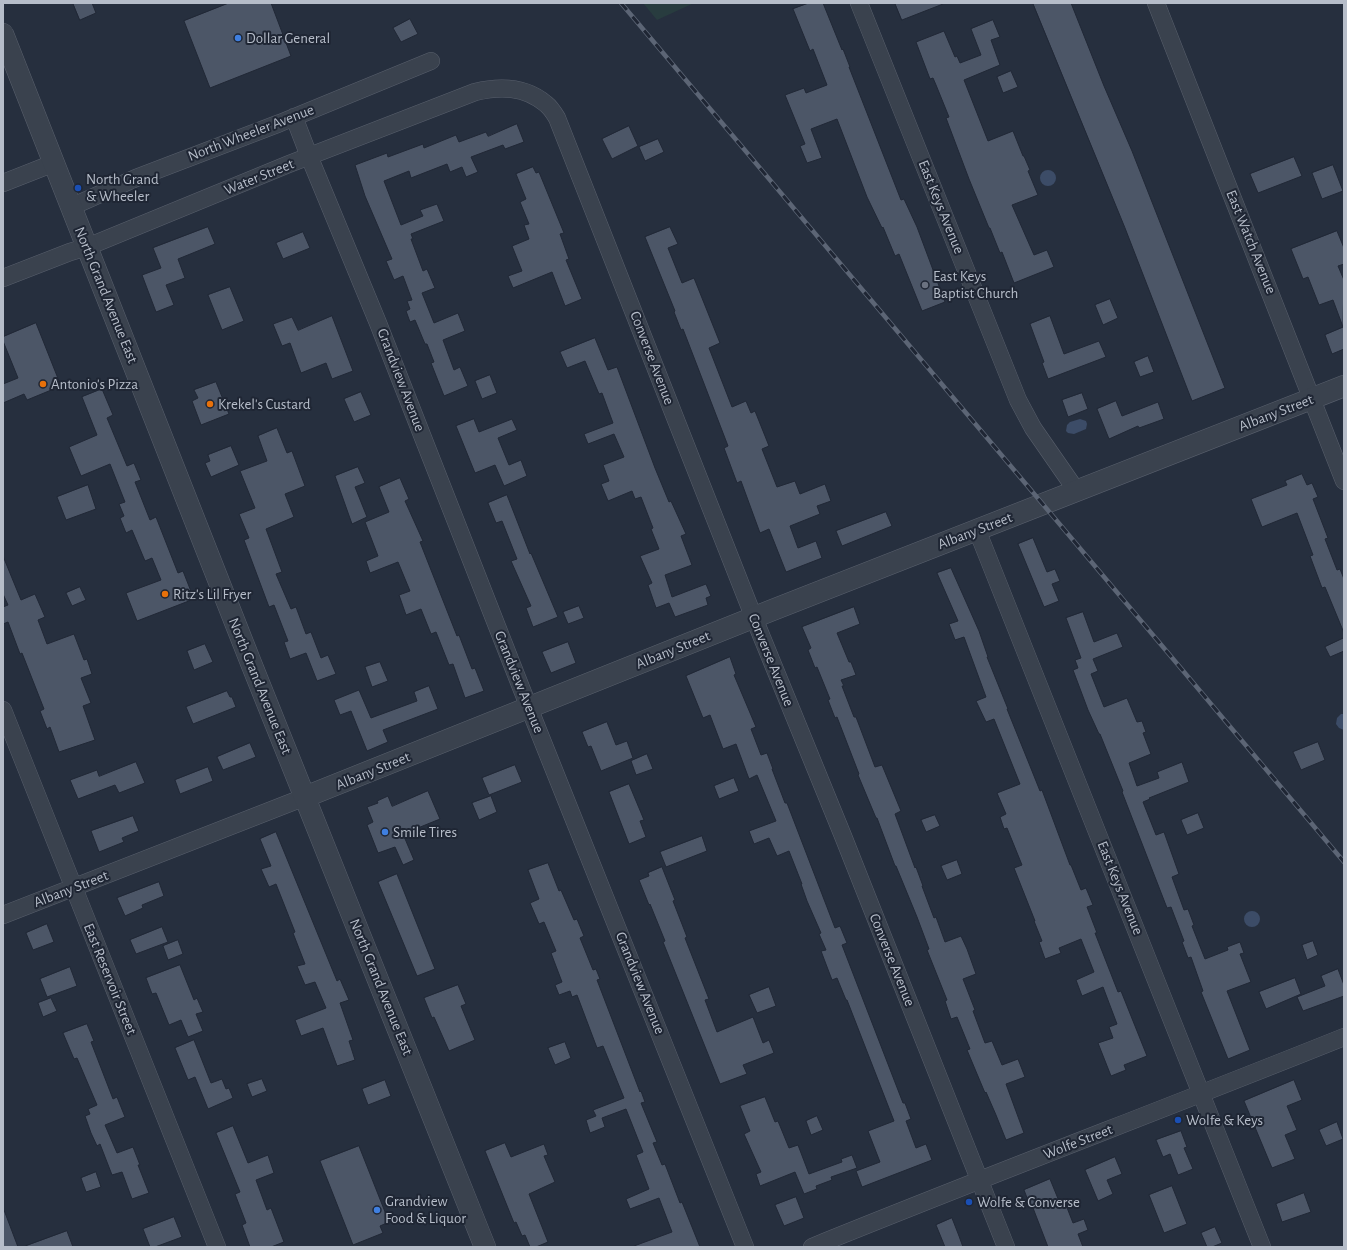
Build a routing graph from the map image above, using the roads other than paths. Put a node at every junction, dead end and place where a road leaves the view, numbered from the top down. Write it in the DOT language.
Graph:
graph roads {
  1 [pos="859,3"];
  2 [pos="1156,3"];
  3 [pos="3,34"];
  4 [pos="431,62"];
  5 [pos="518,89"];
  6 [pos="294,117"];
  7 [pos="309,156"];
  8 [pos="54,163"];
  9 [pos="3,183"];
  10 [pos="71,207"];
  11 [pos="86,247"];
  12 [pos="3,278"];
  13 [pos="1344,386"];
  14 [pos="1311,399"];
  15 [pos="1344,481"];
  16 [pos="1076,490"];
  17 [pos="977,530"];
  18 [pos="754,618"];
  19 [pos="529,708"];
  20 [pos="3,710"];
  21 [pos="305,797"];
  22 [pos="74,888"];
  23 [pos="3,915"];
  24 [pos="1344,1037"];
  25 [pos="1202,1094"];
  26 [pos="979,1180"];
  27 [pos="216,1247"];
  28 [pos="485,1247"];
  29 [pos="745,1247"];
  30 [pos="812,1247"];
  31 [pos="1006,1247"];
  32 [pos="1262,1247"];
  1 -- 16 [label="street, East Keys Avenue"];
  2 -- 14 [label="street, East Watch Avenue"];
  3 -- 8 [label="street, North Grand Avenue East"];
  4 -- 6 [label="street, North Wheeler Avenue"];
  5 -- 7 [label="street, Water Street"];
  5 -- 18 [label="street, Converse Avenue"];
  6 -- 7 [label="street, Grandview Avenue"];
  6 -- 10 [label="street, North Wheeler Avenue"];
  7 -- 11 [label="street, Water Street"];
  7 -- 19 [label="street, Grandview Avenue"];
  8 -- 9 [label="street"];
  8 -- 10 [label="street, North Grand Avenue East"];
  10 -- 11 [label="street, North Grand Avenue East"];
  11 -- 12 [label="street, Water Street"];
  11 -- 21 [label="street, North Grand Avenue East"];
  13 -- 14 [label="street, Albany Street"];
  14 -- 15 [label="street, East Watch Avenue"];
  14 -- 16 [label="street, Albany Street"];
  16 -- 17 [label="street, Albany Street"];
  17 -- 18 [label="street, Albany Street"];
  17 -- 25 [label="street, East Keys Avenue"];
  18 -- 19 [label="street, Albany Street"];
  18 -- 26 [label="street, Converse Avenue"];
  19 -- 21 [label="street, Albany Street"];
  19 -- 29 [label="street, Grandview Avenue"];
  20 -- 22 [label="street, East Reservoir Street"];
  21 -- 22 [label="street, Albany Street"];
  21 -- 28 [label="street, North Grand Avenue East"];
  22 -- 23 [label="street, Albany Street"];
  22 -- 27 [label="street, East Reservoir Street"];
  24 -- 25 [label="street, Wolfe Street"];
  25 -- 26 [label="street, Wolfe Street"];
  25 -- 32 [label="street, East Keys Avenue"];
  26 -- 30 [label="street, Wolfe Street"];
  26 -- 31 [label="street, Converse Avenue"];
}
